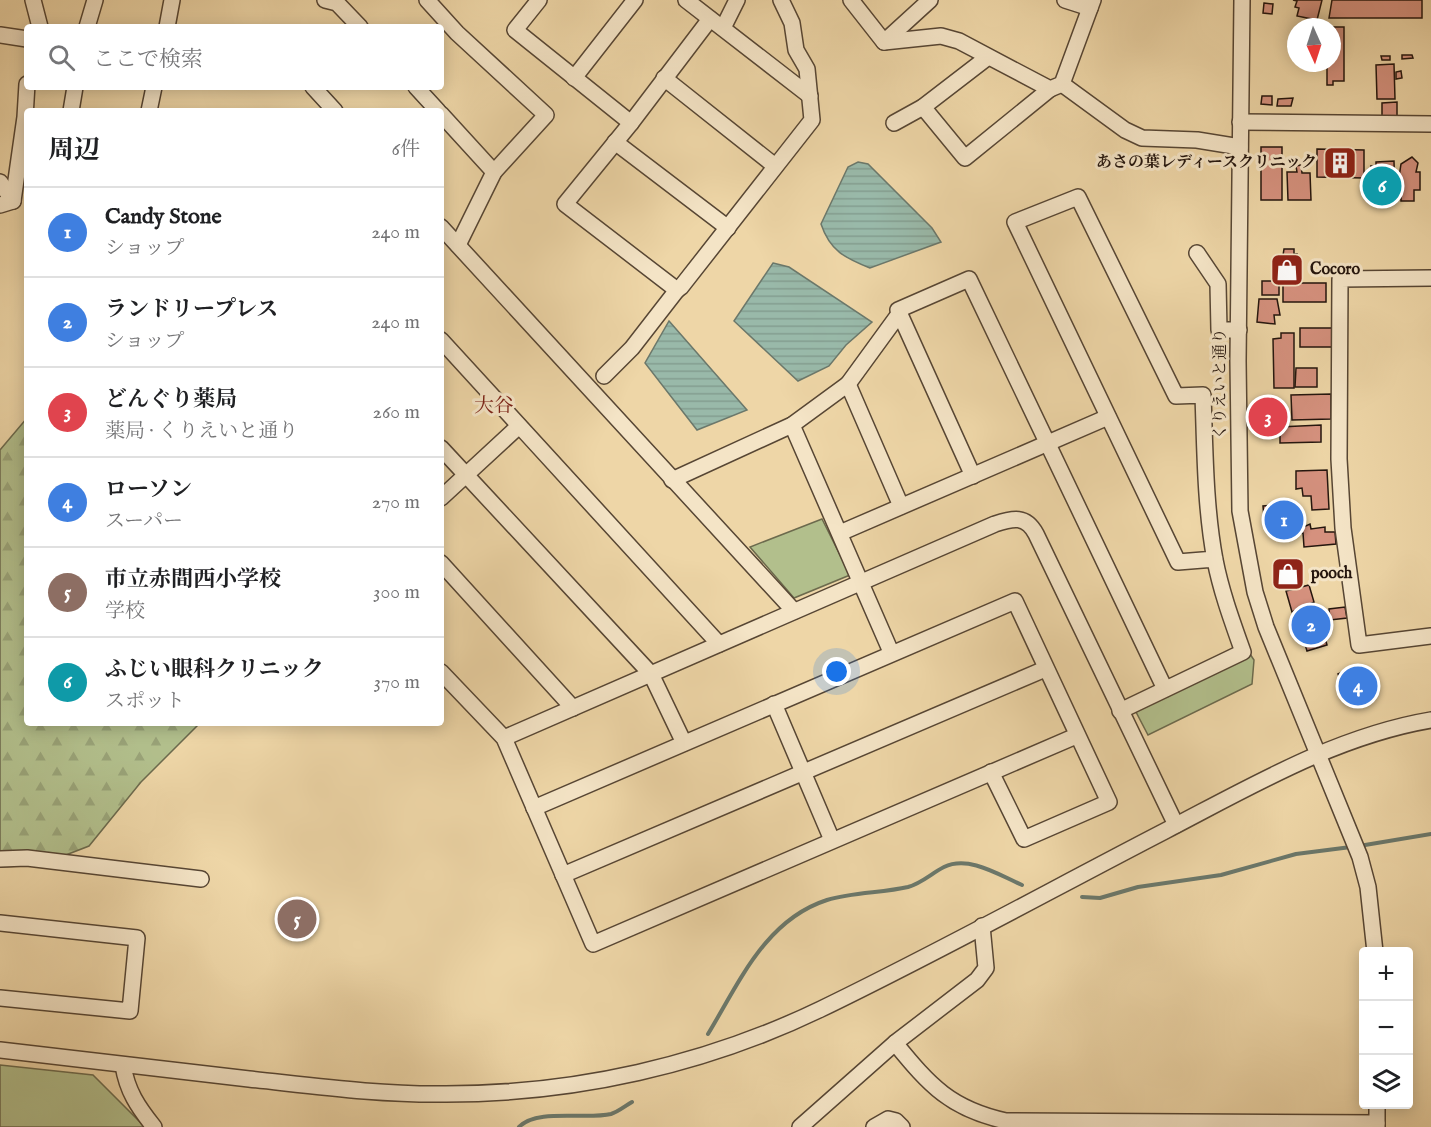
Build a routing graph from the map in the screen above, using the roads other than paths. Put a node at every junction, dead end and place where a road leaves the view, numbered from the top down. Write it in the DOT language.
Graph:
graph roads {
  1 [pos="33,0"];
  2 [pos="95,0"];
  3 [pos="172,0"];
  4 [pos="325,0"];
  5 [pos="427,0"];
  6 [pos="539,0"];
  7 [pos="635,0"];
  8 [pos="686,0"];
  9 [pos="737,0"];
  10 [pos="781,0"];
  11 [pos="851,0"];
  12 [pos="930,0"];
  13 [pos="1065,0"];
  14 [pos="1242,0"];
  15 [pos="1091,4"];
  16 [pos="710,19"];
  17 [pos="39,24"];
  18 [pos="88,24"];
  19 [pos="168,24"];
  20 [pos="357,24"];
  21 [pos="723,28"];
  22 [pos="0,35"];
  23 [pos="24,39"];
  24 [pos="884,42"];
  25 [pos="988,57"];
  26 [pos="574,78"];
  27 [pos="664,78"];
  28 [pos="1056,86"];
  29 [pos="27,90"];
  30 [pos="74,90"];
  31 [pos="154,90"];
  32 [pos="316,90"];
  33 [pos="419,90"];
  34 [pos="810,96"];
  35 [pos="923,107"];
  36 [pos="26,108"];
  37 [pos="72,108"];
  38 [pos="150,108"];
  39 [pos="332,108"];
  40 [pos="435,108"];
  41 [pos="444,117"];
  42 [pos="1240,122"];
  43 [pos="631,123"];
  44 [pos="894,123"];
  45 [pos="1431,124"];
  46 [pos="24,126"];
  47 [pos="615,142"];
  48 [pos="1240,147"];
  49 [pos="775,166"];
  50 [pos="494,172"];
  51 [pos="0,182"];
  52 [pos="7,203"];
  53 [pos="728,228"];
  54 [pos="444,230"];
  55 [pos="458,245"];
  56 [pos="1197,253"];
  57 [pos="1431,278"];
  58 [pos="676,290"];
  59 [pos="899,314"];
  60 [pos="1239,330"];
  61 [pos="444,343"];
  62 [pos="604,376"];
  63 [pos="848,384"];
  64 [pos="1108,417"];
  65 [pos="792,425"];
  66 [pos="519,426"];
  67 [pos="1048,443"];
  68 [pos="444,451"];
  69 [pos="466,475"];
  70 [pos="973,476"];
  71 [pos="672,480"];
  72 [pos="444,495"];
  73 [pos="901,506"];
  74 [pos="840,533"];
  75 [pos="1215,559"];
  76 [pos="444,566"];
  77 [pos="860,584"];
  78 [pos="794,611"];
  79 [pos="1431,636"];
  80 [pos="719,644"];
  81 [pos="891,652"];
  82 [pos="1045,669"];
  83 [pos="651,674"];
  84 [pos="444,675"];
  85 [pos="1165,689"];
  86 [pos="774,704"];
  87 [pos="573,708"];
  88 [pos="1120,711"];
  89 [pos="1431,720"];
  90 [pos="1076,736"];
  91 [pos="504,738"];
  92 [pos="684,742"];
  93 [pos="1320,754"];
  94 [pos="803,772"];
  95 [pos="991,772"];
  96 [pos="534,808"];
  97 [pos="1176,825"];
  98 [pos="832,840"];
  99 [pos="0,860"];
  100 [pos="563,875"];
  101 [pos="201,879"];
  102 [pos="0,923"];
  103 [pos="982,926"];
  104 [pos="1375,947"];
  105 [pos="0,998"];
  106 [pos="895,1043"];
  107 [pos="0,1050"];
  108 [pos="123,1065"];
  109 [pos="1377,1109"];
  110 [pos="1071,1124"];
  111 [pos="1149,1125"];
  112 [pos="1377,1125"];
  113 [pos="154,1127"];
  114 [pos="800,1127"];
  115 [pos="874,1127"];
  116 [pos="902,1127"];
  1 -- 17 [label="street"];
  2 -- 18 [label="street"];
  3 -- 19 [label="street"];
  4 -- 20 [label="street"];
  5 -- 50 [label="street"];
  6 -- 26 [label="street"];
  7 -- 26 [label="street"];
  8 -- 16 [label="street"];
  9 -- 21 [label="street"];
  10 -- 34 [label="street"];
  11 -- 24 [label="street"];
  12 -- 24 [label="street"];
  13 -- 15 [label="street"];
  14 -- 42 [label="street, くりえいと通り"];
  15 -- 28 [label="street"];
  16 -- 21 [label="street"];
  16 -- 27 [label="street"];
  21 -- 34 [label="street"];
  22 -- 23 [label="street"];
  24 -- 25 [label="street"];
  25 -- 28 [label="street"];
  25 -- 35 [label="street"];
  26 -- 43 [label="street"];
  27 -- 43 [label="street"];
  27 -- 49 [label="street"];
  28 -- 35 [label="street"];
  28 -- 48 [label="street"];
  29 -- 36 [label="street"];
  30 -- 37 [label="street"];
  31 -- 38 [label="street"];
  32 -- 39 [label="street"];
  33 -- 40 [label="street"];
  34 -- 49 [label="street"];
  35 -- 44 [label="street"];
  41 -- 50 [label="street"];
  42 -- 45 [label="street"];
  42 -- 48 [label="street, くりえいと通り"];
  43 -- 47 [label="street"];
  46 -- 52 [label="street"];
  47 -- 53 [label="street"];
  47 -- 58 [label="street"];
  48 -- 60 [label="street, くりえいと通り"];
  49 -- 53 [label="street"];
  50 -- 55 [label="street"];
  51 -- 52 [label="street"];
  53 -- 58 [label="street"];
  54 -- 55 [label="street"];
  55 -- 71 [label="street"];
  56 -- 60 [label="street"];
  57 -- 79 [label="street"];
  58 -- 62 [label="street"];
  59 -- 63 [label="street"];
  59 -- 67 [label="street"];
  59 -- 70 [label="street"];
  60 -- 93 [label="street, くりえいと通り"];
  61 -- 66 [label="street"];
  63 -- 65 [label="street"];
  63 -- 73 [label="street"];
  64 -- 67 [label="street"];
  64 -- 75 [label="street"];
  64 -- 75 [label="street"];
  65 -- 71 [label="street"];
  65 -- 74 [label="street"];
  66 -- 69 [label="street"];
  66 -- 80 [label="street"];
  67 -- 70 [label="street"];
  67 -- 85 [label="street"];
  68 -- 69 [label="street"];
  69 -- 72 [label="street"];
  69 -- 83 [label="street"];
  70 -- 73 [label="street"];
  71 -- 78 [label="street"];
  73 -- 74 [label="street"];
  74 -- 77 [label="street"];
  75 -- 85 [label="street"];
  76 -- 87 [label="street"];
  77 -- 78 [label="street"];
  77 -- 81 [label="street"];
  77 -- 88 [label="street"];
  78 -- 80 [label="street"];
  80 -- 83 [label="street"];
  81 -- 82 [label="street"];
  81 -- 86 [label="street"];
  82 -- 90 [label="street"];
  82 -- 94 [label="street"];
  83 -- 87 [label="street"];
  83 -- 92 [label="street"];
  84 -- 91 [label="street"];
  85 -- 88 [label="street"];
  86 -- 92 [label="street"];
  86 -- 94 [label="street"];
  87 -- 91 [label="street"];
  88 -- 97 [label="street"];
  89 -- 93 [label="street"];
  90 -- 95 [label="street"];
  90 -- 95 [label="street"];
  91 -- 96 [label="street"];
  92 -- 96 [label="street"];
  93 -- 97 [label="street"];
  93 -- 104 [label="street, くりえいと通り"];
  94 -- 98 [label="street"];
  94 -- 100 [label="street"];
  95 -- 98 [label="street"];
  96 -- 100 [label="street"];
  97 -- 103 [label="street"];
  98 -- 100 [label="street"];
  99 -- 101 [label="street"];
  102 -- 105 [label="street"];
  103 -- 106 [label="street"];
  103 -- 108 [label="street"];
  106 -- 110 [label="street"];
  106 -- 114 [label="street"];
  107 -- 108 [label="street"];
  108 -- 113 [label="street"];
  109 -- 112 [label="street"];
  110 -- 111 [label="street"];
  111 -- 112 [label="street"];
  115 -- 116 [label="street"];
}
